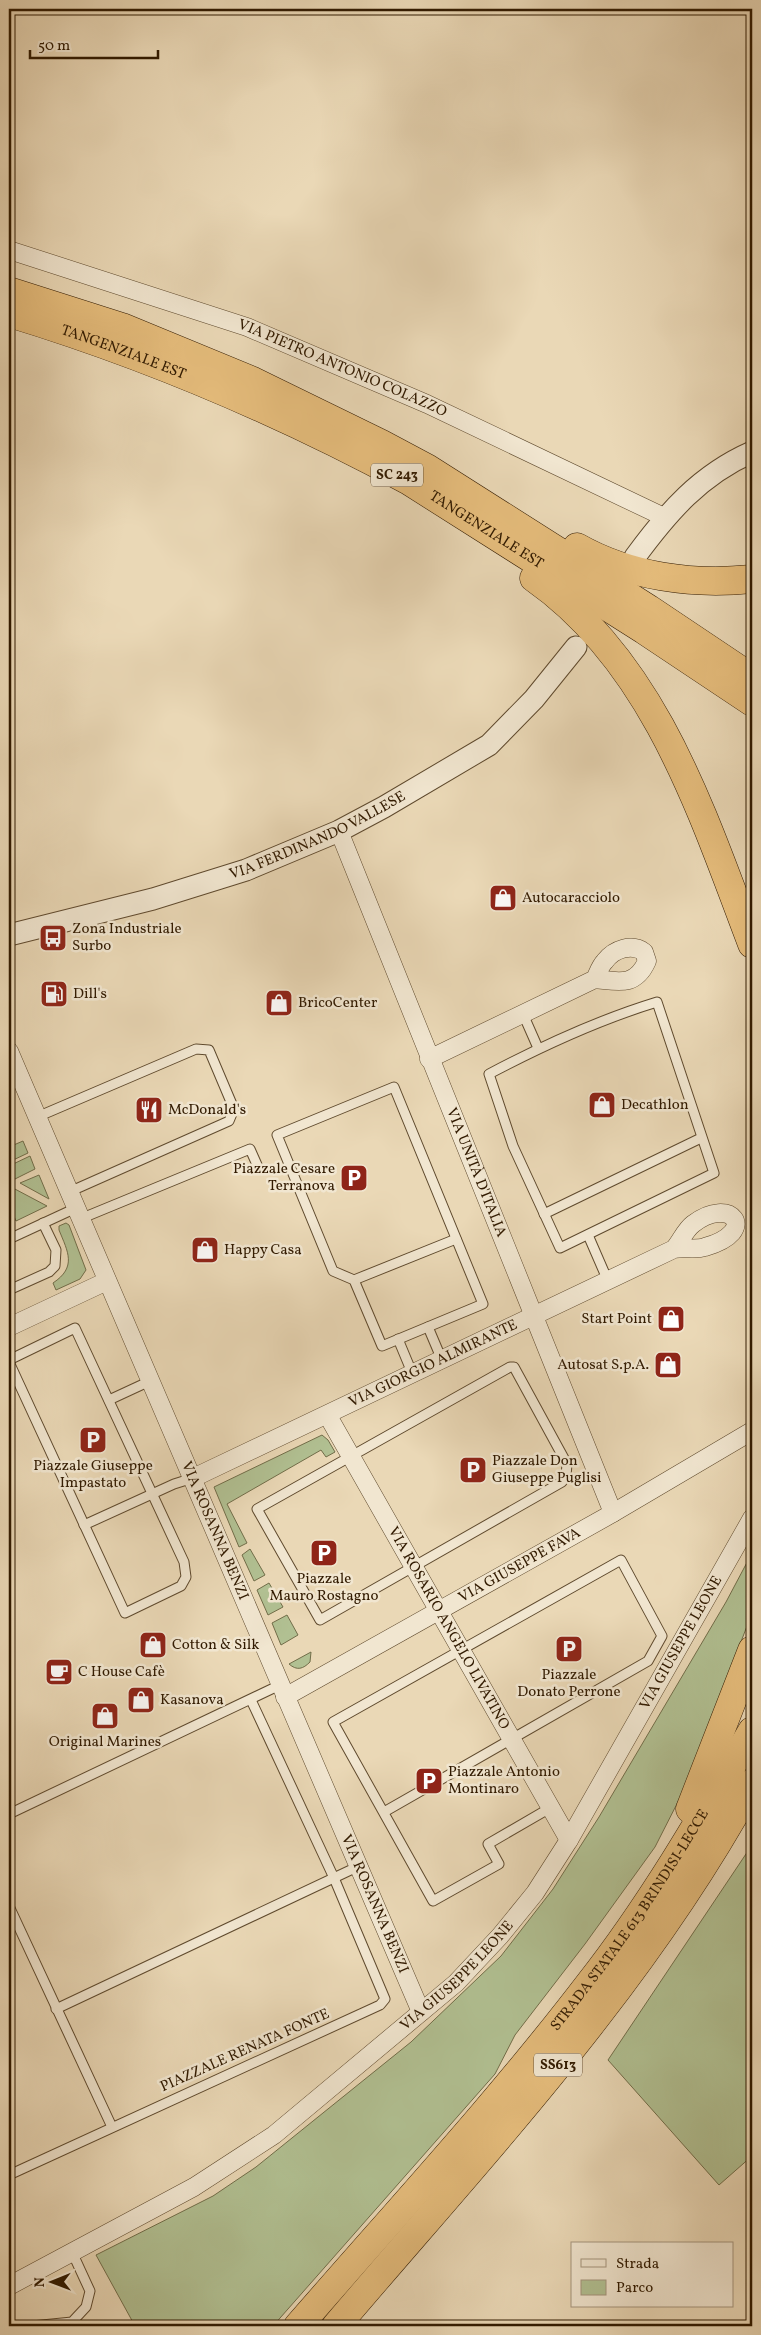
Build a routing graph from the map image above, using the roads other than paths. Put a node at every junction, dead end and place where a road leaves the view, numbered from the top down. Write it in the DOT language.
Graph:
graph roads {
  1 [pos="9,250"];
  2 [pos="9,291"];
  3 [pos="9,313"];
  4 [pos="752,452"];
  5 [pos="418,475"];
  6 [pos="664,517"];
  7 [pos="635,557"];
  8 [pos="752,580"];
  9 [pos="576,647"];
  10 [pos="752,678"];
  11 [pos="752,702"];
  12 [pos="338,831"];
  13 [pos="9,936"];
  14 [pos="752,944"];
  15 [pos="595,979"];
  16 [pos="523,1014"];
  17 [pos="538,1048"];
  18 [pos="9,1051"];
  19 [pos="429,1059"];
  20 [pos="37,1117"];
  21 [pos="701,1138"];
  22 [pos="258,1167"];
  23 [pos="75,1206"];
  24 [pos="544,1214"];
  25 [pos="43,1223"];
  26 [pos="588,1235"];
  27 [pos="9,1239"];
  28 [pos="456,1239"];
  29 [pos="674,1249"];
  30 [pos="354,1280"];
  31 [pos="107,1281"];
  32 [pos="608,1281"];
  33 [pos="9,1290"];
  34 [pos="533,1316"];
  35 [pos="428,1326"];
  36 [pos="9,1327"];
  37 [pos="398,1339"];
  38 [pos="442,1360"];
  39 [pos="9,1361"];
  40 [pos="413,1374"];
  41 [pos="150,1381"];
  42 [pos="109,1400"];
  43 [pos="328,1416"];
  44 [pos="752,1431"];
  45 [pos="350,1456"];
  46 [pos="193,1478"];
  47 [pos="153,1494"];
  48 [pos="613,1513"];
  49 [pos="752,1518"];
  50 [pos="84,1525"];
  51 [pos="414,1568"];
  52 [pos="437,1610"];
  53 [pos="460,1650"];
  54 [pos="752,1650"];
  55 [pos="283,1691"];
  56 [pos="251,1700"];
  57 [pos="752,1731"];
  58 [pos="512,1740"];
  59 [pos="752,1783"];
  60 [pos="752,1802"];
  61 [pos="550,1808"];
  62 [pos="384,1812"];
  63 [pos="9,1814"];
  64 [pos="725,1834"];
  65 [pos="569,1840"];
  66 [pos="358,1867"];
  67 [pos="334,1878"];
  68 [pos="9,1906"];
  69 [pos="56,2009"];
  70 [pos="421,2012"];
  71 [pos="524,2065"];
  72 [pos="112,2127"];
  73 [pos="9,2175"];
  74 [pos="72,2252"];
  75 [pos="9,2286"];
  76 [pos="32,2326"];
  77 [pos="298,2326"];
  78 [pos="336,2326"];
  1 -- 6 [label="street, VIA PIETRO ANTONIO COLAZZO"];
  2 -- 5 [label="highway, TANGENZIALE EST / SC 243"];
  3 -- 5 [label="highway, TANGENZIALE EST / SC 243"];
  4 -- 6 [label="street"];
  5 -- 8 [label="highway"];
  5 -- 10 [label="highway, TANGENZIALE EST / SC 243"];
  5 -- 11 [label="highway, TANGENZIALE EST / SC 243"];
  5 -- 14 [label="highway"];
  6 -- 7 [label="street"];
  9 -- 12 [label="street, VIA FERDINANDO VALLESE"];
  12 -- 13 [label="street, VIA FERDINANDO VALLESE"];
  12 -- 19 [label="street, VIA UNITÀ D'ITALIA"];
  15 -- 16 [label="street"];
  16 -- 17 [label="lane"];
  16 -- 19 [label="street"];
  17 -- 21 [label="lane"];
  17 -- 24 [label="lane"];
  18 -- 20 [label="street, VIA ROSANNA BENZI"];
  19 -- 34 [label="street, VIA UNITÀ D'ITALIA"];
  20 -- 23 [label="street, VIA ROSANNA BENZI"];
  20 -- 23 [label="lane"];
  21 -- 24 [label="lane"];
  21 -- 26 [label="lane"];
  22 -- 23 [label="lane"];
  23 -- 25 [label="lane"];
  23 -- 31 [label="street, VIA ROSANNA BENZI"];
  24 -- 26 [label="lane"];
  25 -- 27 [label="lane"];
  25 -- 33 [label="lane"];
  26 -- 32 [label="lane"];
  28 -- 30 [label="lane"];
  28 -- 30 [label="lane"];
  28 -- 35 [label="lane"];
  29 -- 32 [label="street, VIA GIORGIO ALMIRANTE"];
  30 -- 37 [label="lane"];
  31 -- 36 [label="street"];
  31 -- 41 [label="street, VIA ROSANNA BENZI"];
  32 -- 34 [label="street, VIA GIORGIO ALMIRANTE"];
  34 -- 38 [label="street, VIA GIORGIO ALMIRANTE"];
  34 -- 48 [label="street, VIA UNITÀ D'ITALIA"];
  35 -- 37 [label="lane"];
  35 -- 38 [label="lane"];
  37 -- 40 [label="lane"];
  38 -- 40 [label="street, VIA GIORGIO ALMIRANTE"];
  39 -- 42 [label="lane"];
  39 -- 50 [label="lane"];
  40 -- 43 [label="street, VIA GIORGIO ALMIRANTE"];
  41 -- 42 [label="lane"];
  41 -- 46 [label="street, VIA ROSANNA BENZI"];
  42 -- 47 [label="lane"];
  43 -- 45 [label="street, VIA ROSARIO ANGELO LIVATINO"];
  43 -- 46 [label="street, VIA GIORGIO ALMIRANTE"];
  44 -- 48 [label="street, VIA GIUSEPPE FAVA"];
  45 -- 51 [label="street, VIA ROSARIO ANGELO LIVATINO"];
  45 -- 51 [label="lane"];
  45 -- 51 [label="lane"];
  46 -- 47 [label="lane"];
  46 -- 55 [label="street, VIA ROSANNA BENZI"];
  47 -- 50 [label="lane"];
  47 -- 50 [label="lane"];
  48 -- 52 [label="street, VIA GIUSEPPE FAVA"];
  49 -- 65 [label="street, VIA GIUSEPPE LEONE"];
  51 -- 52 [label="street, VIA ROSARIO ANGELO LIVATINO"];
  52 -- 53 [label="street, VIA ROSARIO ANGELO LIVATINO"];
  52 -- 55 [label="street, VIA GIUSEPPE FAVA"];
  53 -- 58 [label="street, VIA ROSARIO ANGELO LIVATINO"];
  53 -- 58 [label="lane"];
  53 -- 62 [label="lane"];
  54 -- 71 [label="highway"];
  55 -- 56 [label="lane"];
  55 -- 66 [label="street, VIA ROSANNA BENZI"];
  56 -- 63 [label="lane"];
  56 -- 67 [label="lane, PIAZZALE RENATA FONTE"];
  57 -- 71 [label="highway, STRADA STATALE 613 BRINDISI-LECCE / SS613"];
  58 -- 61 [label="street, VIA ROSARIO ANGELO LIVATINO"];
  58 -- 62 [label="lane"];
  59 -- 64 [label="highway, STRADA STATALE 613 BRINDISI-LECCE / SS613"];
  60 -- 64 [label="highway"];
  61 -- 62 [label="lane"];
  61 -- 65 [label="street, VIA ROSARIO ANGELO LIVATINO"];
  64 -- 78 [label="highway, STRADA STATALE 613 BRINDISI-LECCE / SS613"];
  65 -- 70 [label="street, VIA GIUSEPPE LEONE"];
  66 -- 67 [label="lane"];
  66 -- 70 [label="street, VIA ROSANNA BENZI"];
  67 -- 69 [label="lane"];
  67 -- 72 [label="lane, PIAZZALE RENATA FONTE"];
  68 -- 69 [label="lane"];
  69 -- 72 [label="lane"];
  70 -- 74 [label="street, VIA GIUSEPPE LEONE"];
  71 -- 77 [label="highway, STRADA STATALE 613 BRINDISI-LECCE / SS613"];
  72 -- 73 [label="lane"];
  74 -- 75 [label="street, VIA GIUSEPPE LEONE"];
  74 -- 76 [label="lane"];
}
